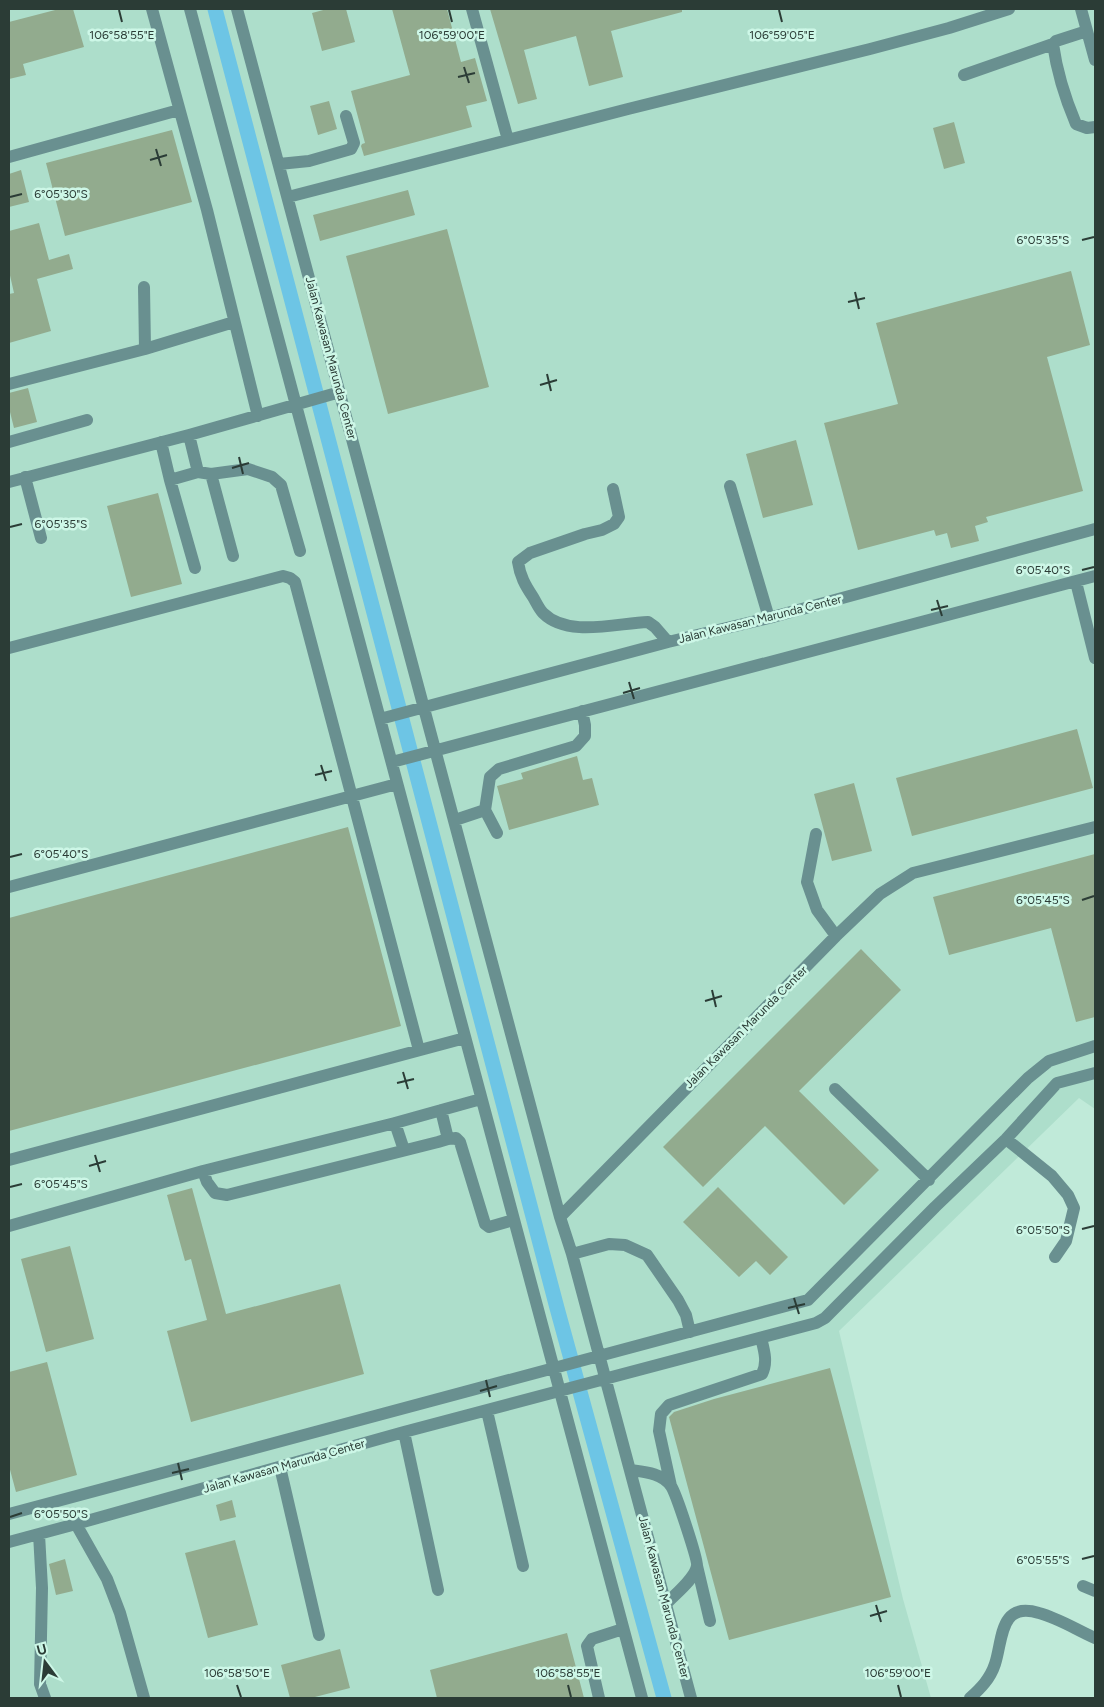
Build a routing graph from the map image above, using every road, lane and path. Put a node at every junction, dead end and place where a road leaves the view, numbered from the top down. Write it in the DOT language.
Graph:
graph roads {
  1 [pos="152,9"];
  2 [pos="190,9"];
  3 [pos="237,9"];
  4 [pos="472,9"];
  5 [pos="1009,9"];
  6 [pos="1081,9"];
  7 [pos="996,10"];
  8 [pos="1087,31"];
  9 [pos="1053,44"];
  10 [pos="1095,60"];
  11 [pos="964,76"];
  12 [pos="179,110"];
  13 [pos="346,116"];
  14 [pos="1095,127"];
  15 [pos="508,140"];
  16 [pos="9,157"];
  17 [pos="279,164"];
  18 [pos="288,197"];
  19 [pos="144,286"];
  20 [pos="234,322"];
  21 [pos="145,349"];
  22 [pos="9,384"];
  23 [pos="338,393"];
  24 [pos="298,404"];
  25 [pos="258,416"];
  26 [pos="87,420"];
  27 [pos="190,436"];
  28 [pos="9,442"];
  29 [pos="161,442"];
  30 [pos="205,473"];
  31 [pos="25,478"];
  32 [pos="170,480"];
  33 [pos="9,482"];
  34 [pos="730,486"];
  35 [pos="613,489"];
  36 [pos="1095,529"];
  37 [pos="41,538"];
  38 [pos="300,551"];
  39 [pos="233,556"];
  40 [pos="196,568"];
  41 [pos="1095,576"];
  42 [pos="1076,582"];
  43 [pos="769,618"];
  44 [pos="668,642"];
  45 [pos="9,648"];
  46 [pos="1095,658"];
  47 [pos="422,708"];
  48 [pos="582,711"];
  49 [pos="382,718"];
  50 [pos="434,751"];
  51 [pos="394,761"];
  52 [pos="397,784"];
  53 [pos="352,797"];
  54 [pos="485,810"];
  55 [pos="455,820"];
  56 [pos="1095,827"];
  57 [pos="497,832"];
  58 [pos="816,834"];
  59 [pos="9,887"];
  60 [pos="836,936"];
  61 [pos="465,1038"];
  62 [pos="1095,1046"];
  63 [pos="419,1050"];
  64 [pos="1049,1061"];
  65 [pos="1095,1073"];
  66 [pos="1057,1083"];
  67 [pos="835,1089"];
  68 [pos="481,1099"];
  69 [pos="441,1110"];
  70 [pos="395,1123"];
  71 [pos="448,1139"];
  72 [pos="1006,1139"];
  73 [pos="404,1150"];
  74 [pos="9,1160"];
  75 [pos="203,1171"];
  76 [pos="924,1184"];
  77 [pos="935,1207"];
  78 [pos="560,1217"];
  79 [pos="513,1220"];
  80 [pos="9,1226"];
  81 [pos="572,1254"];
  82 [pos="1055,1257"];
  83 [pos="690,1332"];
  84 [pos="761,1338"];
  85 [pos="595,1357"];
  86 [pos="558,1367"];
  87 [pos="602,1380"];
  88 [pos="564,1391"];
  89 [pos="487,1411"];
  90 [pos="404,1432"];
  91 [pos="280,1466"];
  92 [pos="630,1470"];
  93 [pos="671,1486"];
  94 [pos="9,1514"];
  95 [pos="76,1524"];
  96 [pos="39,1534"];
  97 [pos="9,1542"];
  98 [pos="523,1566"];
  99 [pos="697,1566"];
  100 [pos="438,1590"];
  101 [pos="666,1604"];
  102 [pos="710,1621"];
  103 [pos="623,1629"];
  104 [pos="319,1634"];
  105 [pos="1095,1638"];
  106 [pos="45,1698"];
  107 [pos="144,1698"];
  108 [pos="599,1698"];
  109 [pos="642,1698"];
  110 [pos="691,1698"];
  111 [pos="970,1698"];
  1 -- 12 [label="street"];
  2 -- 24 [label="street"];
  3 -- 17 [label="street, Jalan Kawasan Marunda Center"];
  4 -- 15 [label="street"];
  5 -- 7 [label="street"];
  6 -- 8 [label="street"];
  7 -- 15 [label="street"];
  8 -- 9 [label="street"];
  8 -- 10 [label="street"];
  9 -- 11 [label="street"];
  9 -- 14 [label="street"];
  12 -- 16 [label="street"];
  12 -- 20 [label="street"];
  13 -- 17 [label="street"];
  15 -- 18 [label="street"];
  17 -- 18 [label="street, Jalan Kawasan Marunda Center"];
  18 -- 23 [label="street, Jalan Kawasan Marunda Center"];
  19 -- 21 [label="street"];
  20 -- 21 [label="street"];
  20 -- 25 [label="street"];
  21 -- 22 [label="street"];
  23 -- 24 [label="street"];
  23 -- 47 [label="street, Jalan Kawasan Marunda Center"];
  24 -- 25 [label="street"];
  24 -- 49 [label="street"];
  25 -- 27 [label="street"];
  26 -- 28 [label="street"];
  27 -- 29 [label="street"];
  27 -- 30 [label="street"];
  29 -- 31 [label="street"];
  29 -- 32 [label="street"];
  30 -- 32 [label="street"];
  30 -- 38 [label="street"];
  30 -- 39 [label="street"];
  31 -- 33 [label="street"];
  31 -- 37 [label="street"];
  32 -- 40 [label="street"];
  34 -- 43 [label="street"];
  35 -- 44 [label="street"];
  36 -- 43 [label="street, Jalan Kawasan Marunda Center"];
  41 -- 42 [label="street"];
  42 -- 46 [label="street"];
  42 -- 48 [label="street"];
  43 -- 44 [label="street, Jalan Kawasan Marunda Center"];
  44 -- 47 [label="street, Jalan Kawasan Marunda Center"];
  45 -- 53 [label="street"];
  47 -- 49 [label="street, Jalan Kawasan Marunda Center"];
  47 -- 50 [label="street, Jalan Kawasan Marunda Center"];
  48 -- 50 [label="street"];
  48 -- 54 [label="street"];
  49 -- 51 [label="street"];
  50 -- 51 [label="street"];
  50 -- 55 [label="street, Jalan Kawasan Marunda Center"];
  51 -- 52 [label="street"];
  52 -- 53 [label="street"];
  52 -- 61 [label="street"];
  53 -- 59 [label="street"];
  53 -- 63 [label="street"];
  54 -- 55 [label="street"];
  54 -- 57 [label="street"];
  55 -- 78 [label="street, Jalan Kawasan Marunda Center"];
  56 -- 60 [label="street, Jalan Kawasan Marunda Center"];
  58 -- 60 [label="street"];
  60 -- 78 [label="street, Jalan Kawasan Marunda Center"];
  61 -- 63 [label="street"];
  61 -- 68 [label="street"];
  62 -- 64 [label="street, Jalan Kawasan Marunda Center"];
  63 -- 74 [label="street"];
  64 -- 66 [label="street"];
  64 -- 76 [label="street, Jalan Kawasan Marunda Center"];
  65 -- 66 [label="street"];
  66 -- 72 [label="street, Jalan Kawasan Marunda Center"];
  67 -- 76 [label="street"];
  68 -- 69 [label="street"];
  68 -- 79 [label="street"];
  69 -- 70 [label="street"];
  69 -- 71 [label="street"];
  70 -- 73 [label="street"];
  70 -- 75 [label="street"];
  71 -- 73 [label="street"];
  71 -- 79 [label="street"];
  72 -- 77 [label="street, Jalan Kawasan Marunda Center"];
  72 -- 82 [label="street"];
  73 -- 75 [label="street"];
  75 -- 80 [label="street"];
  76 -- 77 [label="street"];
  76 -- 83 [label="street, Jalan Kawasan Marunda Center"];
  77 -- 84 [label="street, Jalan Kawasan Marunda Center"];
  78 -- 81 [label="street, Jalan Kawasan Marunda Center"];
  79 -- 86 [label="street"];
  81 -- 83 [label="street"];
  81 -- 85 [label="street, Jalan Kawasan Marunda Center"];
  83 -- 85 [label="street, Jalan Kawasan Marunda Center"];
  84 -- 87 [label="street, Jalan Kawasan Marunda Center"];
  84 -- 93 [label="street"];
  85 -- 86 [label="street, Jalan Kawasan Marunda Center"];
  85 -- 87 [label="street, Jalan Kawasan Marunda Center"];
  86 -- 88 [label="street"];
  86 -- 94 [label="street, Jalan Kawasan Marunda Center"];
  87 -- 88 [label="street, Jalan Kawasan Marunda Center"];
  87 -- 92 [label="street, Jalan Kawasan Marunda Center"];
  88 -- 89 [label="street, Jalan Kawasan Marunda Center"];
  88 -- 103 [label="street"];
  89 -- 90 [label="street, Jalan Kawasan Marunda Center"];
  89 -- 98 [label="street"];
  90 -- 91 [label="street, Jalan Kawasan Marunda Center"];
  90 -- 100 [label="street"];
  91 -- 95 [label="street, Jalan Kawasan Marunda Center"];
  91 -- 104 [label="street"];
  92 -- 93 [label="street"];
  92 -- 101 [label="street, Jalan Kawasan Marunda Center"];
  93 -- 99 [label="street"];
  95 -- 96 [label="street, Jalan Kawasan Marunda Center"];
  95 -- 107 [label="street"];
  96 -- 97 [label="street, Jalan Kawasan Marunda Center"];
  96 -- 106 [label="street"];
  99 -- 101 [label="street"];
  99 -- 102 [label="street"];
  101 -- 110 [label="street, Jalan Kawasan Marunda Center"];
  103 -- 108 [label="street"];
  103 -- 109 [label="street"];
  105 -- 111 [label="street"];
}
